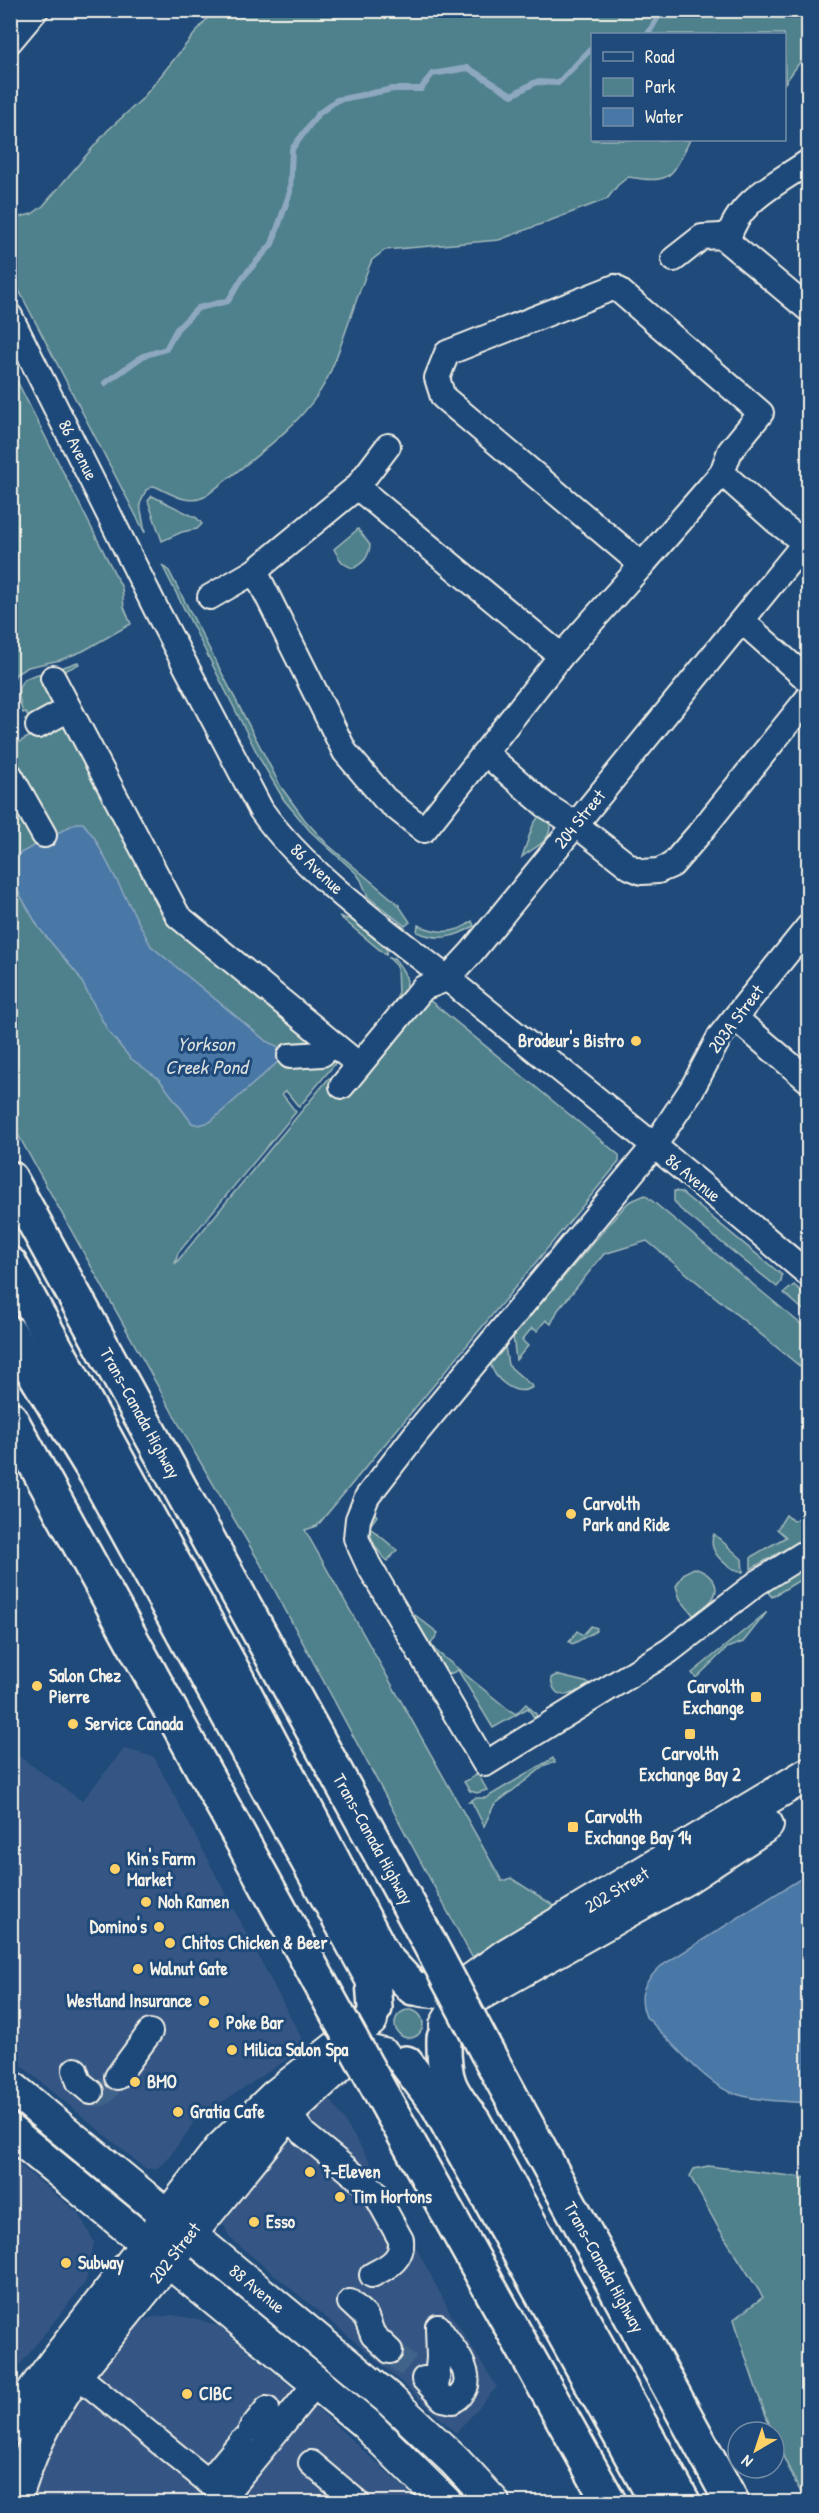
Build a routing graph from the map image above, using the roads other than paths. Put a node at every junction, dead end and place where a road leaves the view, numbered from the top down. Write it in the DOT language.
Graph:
graph roads {
  1 [pos="36,10"];
  2 [pos="10,41"];
  3 [pos="808,162"];
  4 [pos="728,240"];
  5 [pos="674,259"];
  6 [pos="808,309"];
  7 [pos="10,316"];
  8 [pos="388,446"];
  9 [pos="722,473"];
  10 [pos="357,487"];
  11 [pos="808,542"];
  12 [pos="642,565"];
  13 [pos="255,571"];
  14 [pos="210,597"];
  15 [pos="742,621"];
  16 [pos="561,656"];
  17 [pos="52,678"];
  18 [pos="808,680"];
  19 [pos="808,698"];
  20 [pos="69,709"];
  21 [pos="38,726"];
  22 [pos="485,753"];
  23 [pos="10,775"];
  24 [pos="575,824"];
  25 [pos="44,835"];
  26 [pos="808,927"];
  27 [pos="447,979"];
  28 [pos="735,1018"];
  29 [pos="333,1044"];
  30 [pos="290,1056"];
  31 [pos="359,1065"];
  32 [pos="808,1080"];
  33 [pos="342,1086"];
  34 [pos="654,1146"];
  35 [pos="10,1178"];
  36 [pos="10,1264"];
  37 [pos="808,1274"];
  38 [pos="10,1333"];
  39 [pos="10,1418"];
  40 [pos="808,1551"];
  41 [pos="808,1774"];
  42 [pos="808,1800"];
  43 [pos="417,1989"];
  44 [pos="373,2014"];
  45 [pos="150,2032"];
  46 [pos="445,2032"];
  47 [pos="395,2059"];
  48 [pos="75,2070"];
  49 [pos="117,2077"];
  50 [pos="10,2086"];
  51 [pos="91,2092"];
  52 [pos="292,2109"];
  53 [pos="10,2131"];
  54 [pos="179,2225"];
  55 [pos="158,2252"];
  56 [pos="372,2275"];
  57 [pos="621,2298"];
  58 [pos="350,2302"];
  59 [pos="390,2351"];
  60 [pos="76,2374"];
  61 [pos="317,2382"];
  62 [pos="267,2409"];
  63 [pos="10,2428"];
  64 [pos="311,2463"];
  65 [pos="221,2496"];
  66 [pos="15,2502"];
  67 [pos="357,2502"];
  68 [pos="445,2502"];
  69 [pos="493,2502"];
  70 [pos="609,2502"];
  71 [pos="657,2502"];
  72 [pos="683,2502"];
  73 [pos="732,2502"];
  74 [pos="749,2502"];
  1 -- 2 [label="street"];
  3 -- 4 [label="street"];
  4 -- 5 [label="street"];
  4 -- 6 [label="street"];
  7 -- 27 [label="street, 86 Avenue"];
  8 -- 10 [label="street"];
  9 -- 11 [label="street"];
  9 -- 12 [label="street"];
  9 -- 12 [label="street"];
  10 -- 13 [label="street"];
  10 -- 16 [label="street"];
  11 -- 15 [label="street, 204 Street"];
  12 -- 16 [label="street"];
  13 -- 14 [label="street"];
  13 -- 22 [label="street"];
  15 -- 18 [label="street"];
  15 -- 24 [label="street, 204 Street"];
  16 -- 22 [label="street"];
  17 -- 20 [label="street"];
  19 -- 24 [label="street"];
  20 -- 21 [label="street"];
  20 -- 29 [label="street"];
  22 -- 24 [label="street"];
  23 -- 25 [label="street"];
  24 -- 27 [label="street, 204 Street"];
  26 -- 28 [label="street, 203A Street"];
  27 -- 31 [label="street, 204 Street"];
  27 -- 34 [label="street, 86 Avenue"];
  28 -- 32 [label="street"];
  28 -- 34 [label="street, 203A Street"];
  29 -- 30 [label="street"];
  29 -- 31 [label="street"];
  31 -- 33 [label="street, 204 Street"];
  34 -- 37 [label="street, 86 Avenue"];
  34 -- 40 [label="street, 203A Street"];
  35 -- 57 [label="highway, Trans-Canada Highway, bridge"];
  36 -- 43 [label="highway"];
  38 -- 44 [label="highway"];
  39 -- 70 [label="highway, bridge"];
  41 -- 43 [label="main road, 202 Street"];
  42 -- 46 [label="main road, 202 Street"];
  43 -- 44 [label="main road"];
  43 -- 46 [label="main road"];
  44 -- 47 [label="main road"];
  44 -- 54 [label="main road, 202 Street"];
  45 -- 49 [label="street"];
  46 -- 47 [label="main road"];
  46 -- 72 [label="highway"];
  47 -- 52 [label="main road, 202 Street"];
  47 -- 71 [label="highway"];
  48 -- 51 [label="street"];
  50 -- 54 [label="main road, 88 Avenue"];
  52 -- 54 [label="main road, 202 Street"];
  52 -- 56 [label="street"];
  53 -- 55 [label="main road, 88 Avenue"];
  54 -- 55 [label="main road, 202 Street"];
  54 -- 69 [label="main road, 88 Avenue"];
  55 -- 60 [label="main road, 202 Street"];
  55 -- 61 [label="main road, 88 Avenue"];
  55 -- 63 [label="main road, 202 Street"];
  57 -- 73 [label="highway, Trans-Canada Highway"];
  57 -- 74 [label="highway"];
  58 -- 59 [label="street"];
  60 -- 65 [label="street"];
  60 -- 66 [label="main road, 202 Street"];
  61 -- 65 [label="street"];
  61 -- 68 [label="main road, 88 Avenue"];
  62 -- 65 [label="street"];
  64 -- 67 [label="street"];
}
